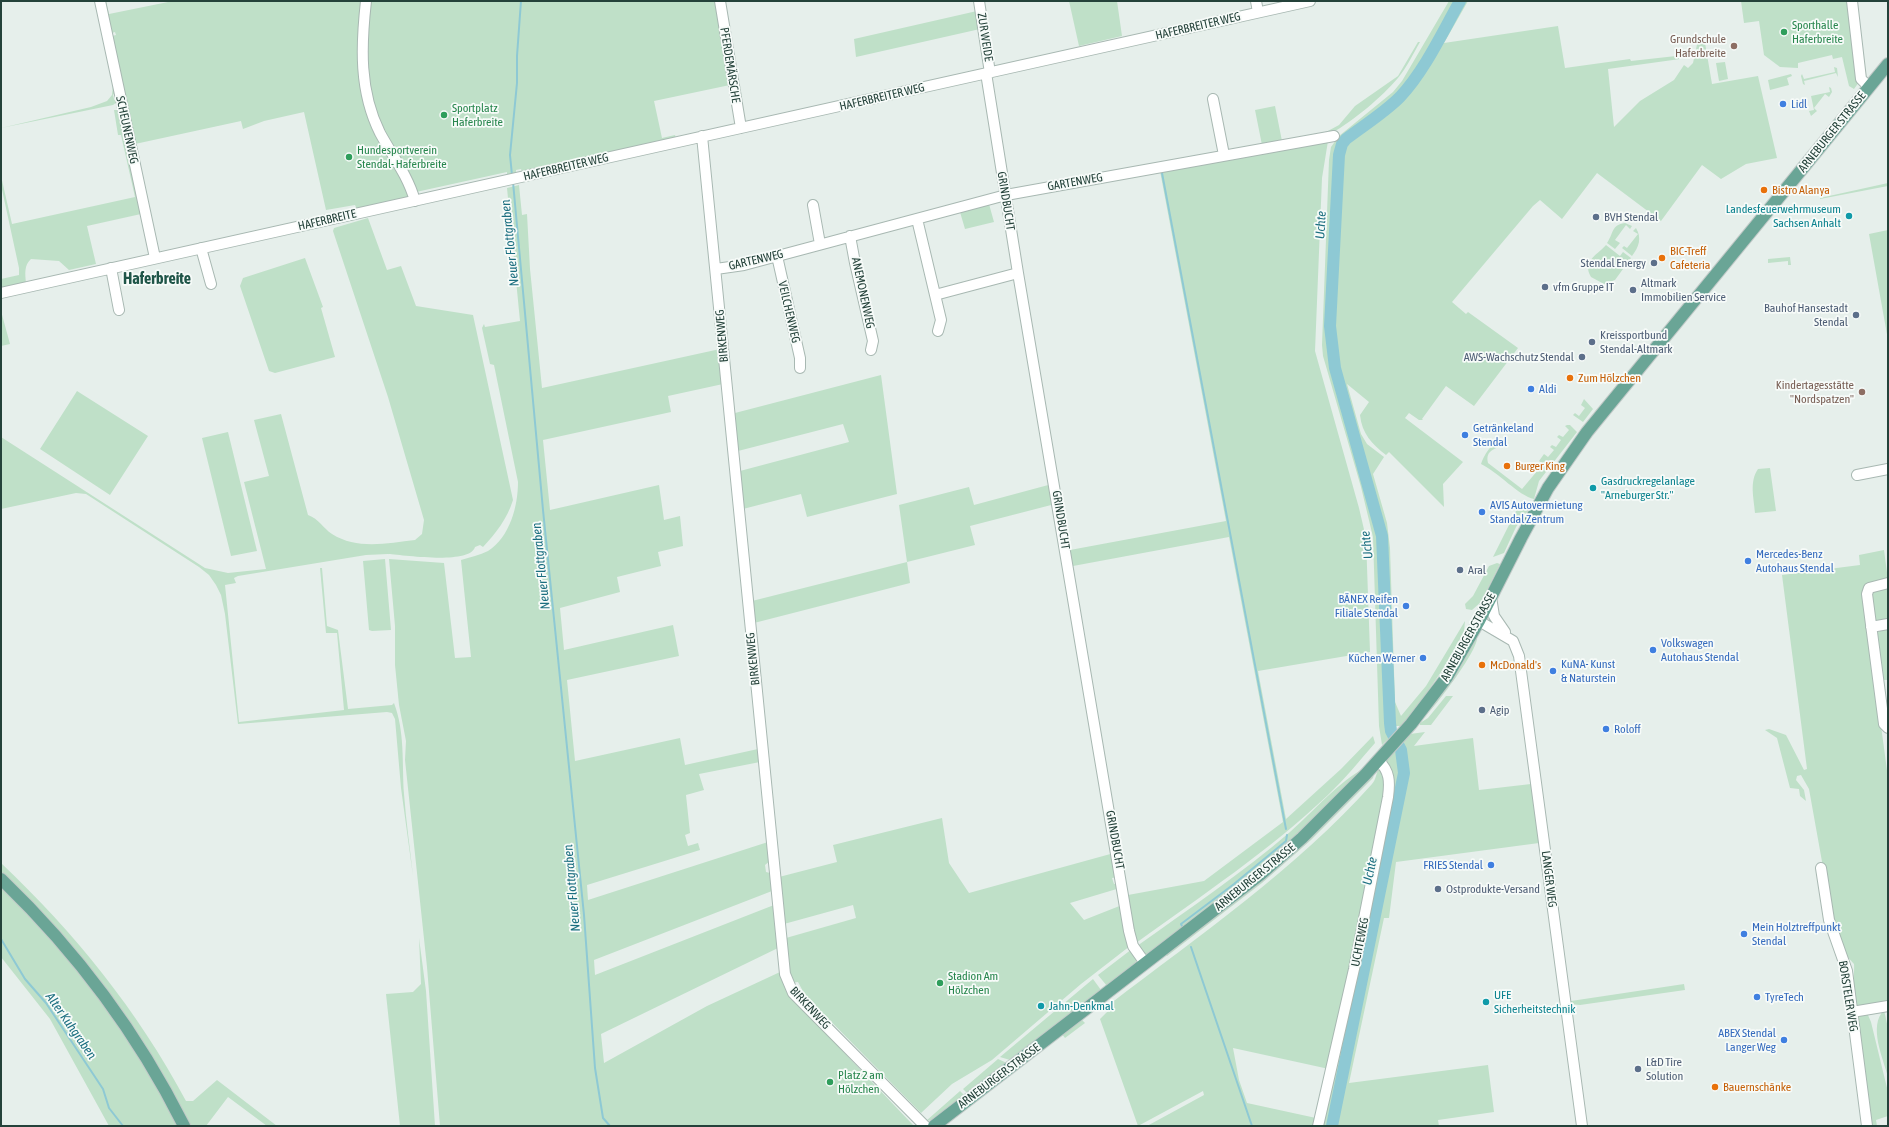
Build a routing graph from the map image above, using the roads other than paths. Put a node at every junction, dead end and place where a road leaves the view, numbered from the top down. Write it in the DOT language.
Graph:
graph roads {
  1 [pos="100,1"];
  2 [pos="366,1"];
  3 [pos="720,1"];
  4 [pos="979,1"];
  5 [pos="1256,1"];
  6 [pos="1310,1"];
  7 [pos="1852,1"];
  8 [pos="1258,12"];
  9 [pos="1888,64"];
  10 [pos="988,73"];
  11 [pos="1869,87"];
  12 [pos="1213,99"];
  13 [pos="742,128"];
  14 [pos="702,136"];
  15 [pos="1334,136"];
  16 [pos="1224,155"];
  17 [pos="453,192"];
  18 [pos="1006,195"];
  19 [pos="415,201"];
  20 [pos="813,206"];
  21 [pos="918,219"];
  22 [pos="850,236"];
  23 [pos="820,244"];
  24 [pos="201,248"];
  25 [pos="777,256"];
  26 [pos="155,258"];
  27 [pos="111,268"];
  28 [pos="716,269"];
  29 [pos="1018,273"];
  30 [pos="211,284"];
  31 [pos="1,293"];
  32 [pos="935,295"];
  33 [pos="119,310"];
  34 [pos="938,331"];
  35 [pos="871,350"];
  36 [pos="800,368"];
  37 [pos="1888,469"];
  38 [pos="1857,475"];
  39 [pos="1888,583"];
  40 [pos="1491,597"];
  41 [pos="1479,620"];
  42 [pos="1888,624"];
  43 [pos="1871,628"];
  44 [pos="1508,636"];
  45 [pos="1888,728"];
  46 [pos="1378,760"];
  47 [pos="1821,868"];
  48 [pos="1,879"];
  49 [pos="1146,963"];
  50 [pos="1888,1006"];
  51 [pos="1852,1012"];
  52 [pos="184,1126"];
  53 [pos="925,1126"];
  54 [pos="934,1126"];
  55 [pos="1318,1126"];
  56 [pos="1582,1126"];
  57 [pos="1867,1126"];
  1 -- 26 [label="street, SCHEUNENWEG"];
  2 -- 19 [label="street"];
  3 -- 13 [label="street, PFERDEMÄRSCHE"];
  4 -- 10 [label="street, ZUR WEIDE"];
  5 -- 8 [label="street"];
  6 -- 8 [label="street, HAFERBREITER WEG"];
  7 -- 11 [label="street, ARNEBURGER STRASSE"];
  8 -- 10 [label="street, HAFERBREITER WEG"];
  9 -- 11 [label="main road, ARNEBURGER STRASSE"];
  10 -- 13 [label="street, HAFERBREITER WEG"];
  10 -- 18 [label="street, GRINDBUCHT"];
  11 -- 40 [label="main road, ARNEBURGER STRASSE"];
  12 -- 16 [label="street"];
  13 -- 14 [label="street, HAFERBREITER WEG"];
  14 -- 17 [label="street, HAFERBREITER WEG"];
  14 -- 28 [label="street, BIRKENWEG"];
  15 -- 16 [label="street, GARTENWEG"];
  16 -- 18 [label="street, GARTENWEG"];
  17 -- 19 [label="street, HAFERBREITE"];
  18 -- 21 [label="street, GARTENWEG"];
  18 -- 29 [label="street, GRINDBUCHT"];
  19 -- 24 [label="street, HAFERBREITE"];
  20 -- 23 [label="street"];
  21 -- 22 [label="street, GARTENWEG"];
  21 -- 32 [label="street"];
  22 -- 23 [label="street, GARTENWEG"];
  22 -- 35 [label="street, ANEMONENWEG"];
  23 -- 25 [label="street, GARTENWEG"];
  24 -- 26 [label="street, HAFERBREITE"];
  24 -- 30 [label="street"];
  25 -- 28 [label="street, GARTENWEG"];
  25 -- 36 [label="street, VEILCHENWEG"];
  26 -- 27 [label="street, HAFERBREITE"];
  27 -- 31 [label="street, HAFERBREITE"];
  27 -- 33 [label="street"];
  28 -- 53 [label="street, BIRKENWEG"];
  29 -- 32 [label="street"];
  29 -- 49 [label="street, GRINDBUCHT"];
  32 -- 34 [label="street"];
  37 -- 38 [label="street"];
  39 -- 43 [label="street"];
  40 -- 41 [label="main road, ARNEBURGER STRASSE"];
  40 -- 44 [label="street, LANGER WEG"];
  41 -- 44 [label="street, LANGER WEG"];
  41 -- 46 [label="main road, ARNEBURGER STRASSE"];
  42 -- 43 [label="street"];
  43 -- 45 [label="street"];
  44 -- 56 [label="street, LANGER WEG"];
  46 -- 49 [label="main road, ARNEBURGER STRASSE"];
  46 -- 55 [label="street, UCHTEWEG"];
  47 -- 51 [label="street, BORSTELER WEG"];
  48 -- 52 [label="main road"];
  49 -- 54 [label="main road, ARNEBURGER STRASSE"];
  50 -- 51 [label="street"];
  51 -- 57 [label="street, BORSTELER WEG"];
}
